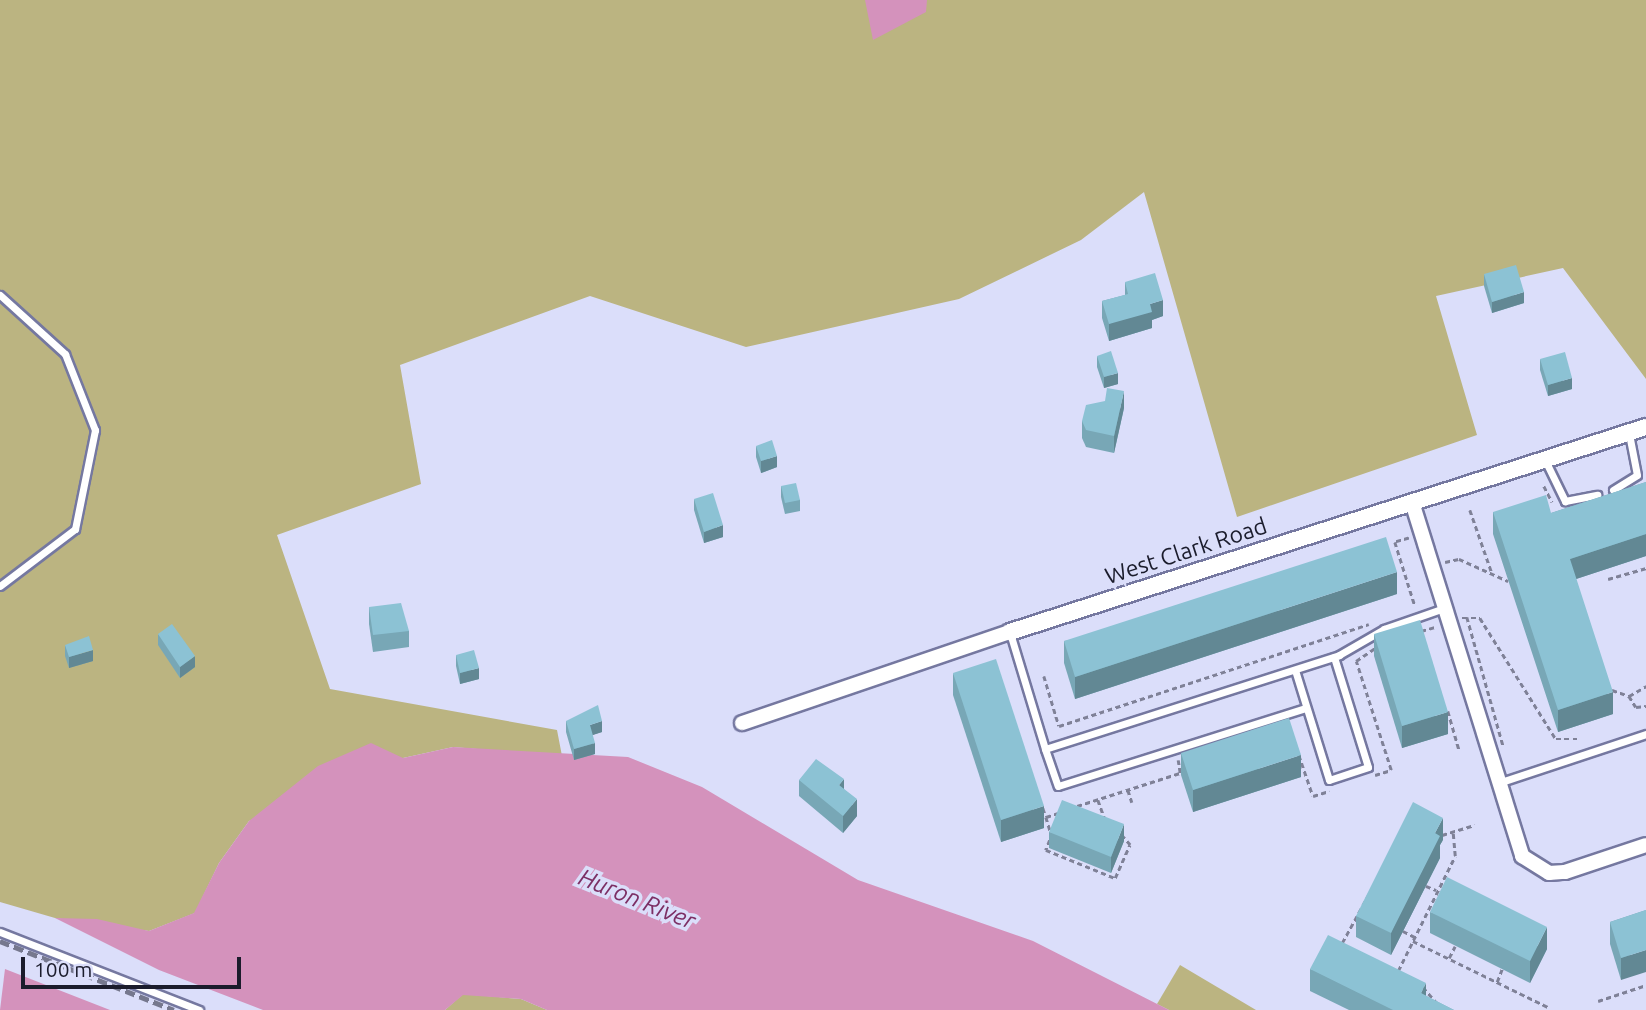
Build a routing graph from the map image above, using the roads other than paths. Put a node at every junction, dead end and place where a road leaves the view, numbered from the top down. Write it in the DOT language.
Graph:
graph roads {
  1 [pos="0,295"];
  2 [pos="1646,427"];
  3 [pos="1629,432"];
  4 [pos="1545,459"];
  5 [pos="1613,490"];
  6 [pos="1597,495"];
  7 [pos="1412,502"];
  8 [pos="0,586"];
  9 [pos="1444,608"];
  10 [pos="1010,632"];
  11 [pos="1334,657"];
  12 [pos="1294,670"];
  13 [pos="1307,708"];
  14 [pos="741,723"];
  15 [pos="1646,734"];
  16 [pos="1045,749"];
  17 [pos="1499,788"];
  18 [pos="1646,845"];
  19 [pos="0,932"];
  20 [pos="199,1010"];
  1 -- 8 [label="lane"];
  2 -- 3 [label="street, West Clark Road"];
  3 -- 4 [label="street, West Clark Road"];
  3 -- 5 [label="lane"];
  4 -- 6 [label="lane"];
  4 -- 7 [label="street, West Clark Road"];
  7 -- 9 [label="street"];
  7 -- 10 [label="street, West Clark Road"];
  9 -- 11 [label="lane"];
  9 -- 17 [label="street"];
  10 -- 14 [label="street, West Clark Road"];
  10 -- 16 [label="lane"];
  11 -- 12 [label="lane"];
  11 -- 13 [label="lane"];
  12 -- 13 [label="lane"];
  12 -- 16 [label="lane"];
  13 -- 16 [label="lane"];
  15 -- 17 [label="lane"];
  17 -- 18 [label="street"];
  19 -- 20 [label="lane"];
}
